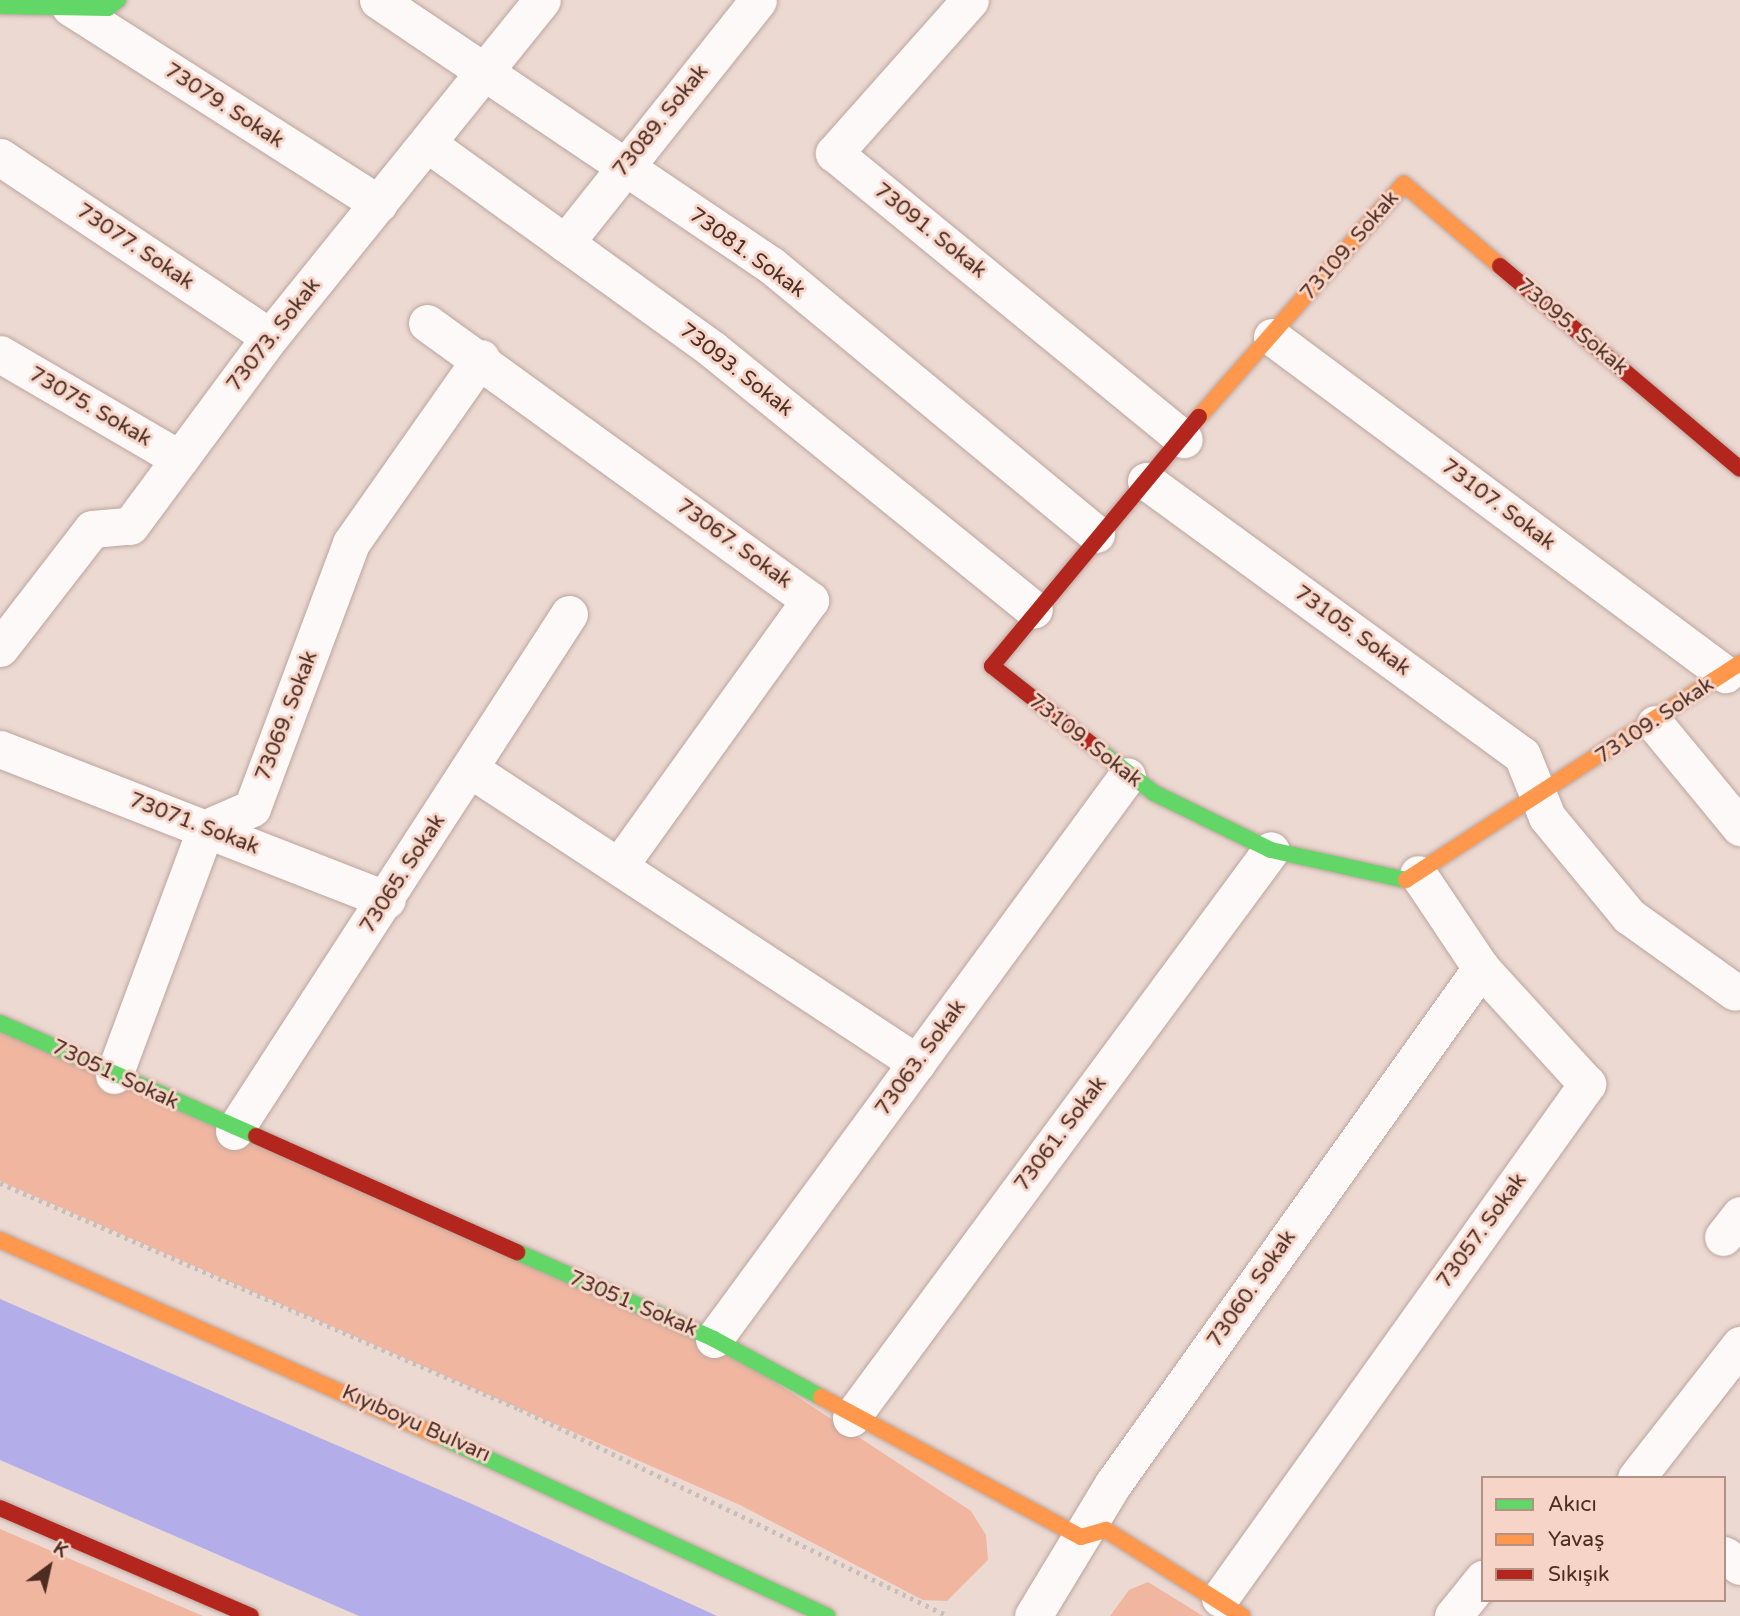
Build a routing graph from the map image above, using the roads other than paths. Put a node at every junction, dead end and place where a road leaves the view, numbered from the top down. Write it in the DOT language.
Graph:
graph roads {
  1 [pos="118,0"];
  2 [pos="542,0"];
  3 [pos="758,0"];
  4 [pos="970,0"];
  5 [pos="395,5"];
  6 [pos="0,6"];
  7 [pos="70,7"];
  8 [pos="485,73"];
  9 [pos="428,144"];
  10 [pos="0,157"];
  11 [pos="624,167"];
  12 [pos="1404,184"];
  13 [pos="379,204"];
  14 [pos="565,243"];
  15 [pos="427,323"];
  16 [pos="270,337"];
  17 [pos="1272,337"];
  18 [pos="0,354"];
  19 [pos="481,358"];
  20 [pos="1184,439"];
  21 [pos="180,459"];
  22 [pos="1740,470"];
  23 [pos="1146,481"];
  24 [pos="1096,534"];
  25 [pos="1034,610"];
  26 [pos="569,614"];
  27 [pos="0,648"];
  28 [pos="1732,668"];
  29 [pos="1655,724"];
  30 [pos="0,749"];
  31 [pos="470,769"];
  32 [pos="1128,776"];
  33 [pos="1540,796"];
  34 [pos="1740,827"];
  35 [pos="206,828"];
  36 [pos="1272,850"];
  37 [pos="620,864"];
  38 [pos="1418,874"];
  39 [pos="387,900"];
  40 [pos="1481,968"];
  41 [pos="1738,996"];
  42 [pos="0,1023"];
  43 [pos="918,1063"];
  44 [pos="114,1075"];
  45 [pos="234,1131"];
  46 [pos="0,1240"];
  47 [pos="714,1339"];
  48 [pos="1740,1345"];
  49 [pos="850,1418"];
  50 [pos="1638,1476"];
  51 [pos="0,1508"];
  52 [pos="1081,1537"];
  53 [pos="1481,1581"];
  54 [pos="1231,1607"];
  55 [pos="251,1616"];
  56 [pos="827,1616"];
  57 [pos="1033,1616"];
  58 [pos="1453,1616"];
  1 -- 7 [label="street"];
  2 -- 8 [label="street, 73073. Sokak"];
  3 -- 11 [label="street, 73089. Sokak"];
  4 -- 20 [label="street, 73091. Sokak"];
  5 -- 8 [label="street, 73081. Sokak"];
  6 -- 7 [label="street"];
  7 -- 13 [label="street, 73079. Sokak"];
  8 -- 9 [label="street, 73073. Sokak"];
  8 -- 11 [label="street, 73081. Sokak"];
  9 -- 13 [label="street, 73073. Sokak"];
  9 -- 14 [label="street, 73093. Sokak"];
  10 -- 16 [label="street, 73077. Sokak"];
  11 -- 14 [label="street, 73089. Sokak"];
  11 -- 24 [label="street, 73081. Sokak"];
  12 -- 17 [label="street, 73109. Sokak"];
  12 -- 22 [label="street, 73095. Sokak"];
  13 -- 16 [label="street, 73073. Sokak"];
  14 -- 25 [label="street, 73093. Sokak"];
  15 -- 19 [label="street, 73067. Sokak"];
  16 -- 21 [label="street, 73073. Sokak"];
  17 -- 20 [label="street, 73109. Sokak"];
  17 -- 28 [label="street, 73107. Sokak"];
  18 -- 21 [label="street, 73075. Sokak"];
  19 -- 35 [label="street, 73069. Sokak"];
  19 -- 37 [label="street, 73067. Sokak"];
  20 -- 23 [label="street, 73109. Sokak"];
  21 -- 27 [label="street, 73073. Sokak"];
  23 -- 24 [label="street, 73109. Sokak"];
  23 -- 33 [label="street, 73105. Sokak"];
  24 -- 25 [label="street, 73109. Sokak"];
  25 -- 32 [label="street, 73109. Sokak"];
  26 -- 31 [label="street, 73065. Sokak"];
  28 -- 29 [label="street, 73109. Sokak"];
  29 -- 33 [label="street, 73109. Sokak"];
  29 -- 34 [label="street"];
  30 -- 35 [label="street, 73071. Sokak"];
  31 -- 37 [label="street"];
  31 -- 39 [label="street, 73065. Sokak"];
  32 -- 36 [label="street, 73109. Sokak"];
  32 -- 43 [label="street, 73063. Sokak"];
  33 -- 38 [label="street, 73109. Sokak"];
  33 -- 41 [label="street, 73105. Sokak"];
  35 -- 39 [label="street, 73071. Sokak"];
  35 -- 44 [label="street"];
  36 -- 38 [label="street, 73109. Sokak"];
  36 -- 49 [label="street, 73061. Sokak"];
  37 -- 43 [label="street"];
  38 -- 40 [label="street, 73057. Sokak"];
  39 -- 45 [label="street, 73065. Sokak"];
  40 -- 52 [label="street, 73060. Sokak"];
  40 -- 54 [label="street, 73057. Sokak"];
  42 -- 44 [label="street, 73051. Sokak"];
  43 -- 47 [label="street, 73063. Sokak"];
  44 -- 45 [label="street, 73051. Sokak"];
  45 -- 47 [label="street, 73051. Sokak"];
  46 -- 56 [label="street, Kıyıboyu Bulvarı"];
  47 -- 49 [label="street, 73051. Sokak"];
  48 -- 50 [label="street"];
  49 -- 52 [label="street, 73051. Sokak"];
  51 -- 55 [label="street"];
  52 -- 54 [label="street"];
  52 -- 57 [label="street, 73060. Sokak"];
  53 -- 58 [label="street"];
}
